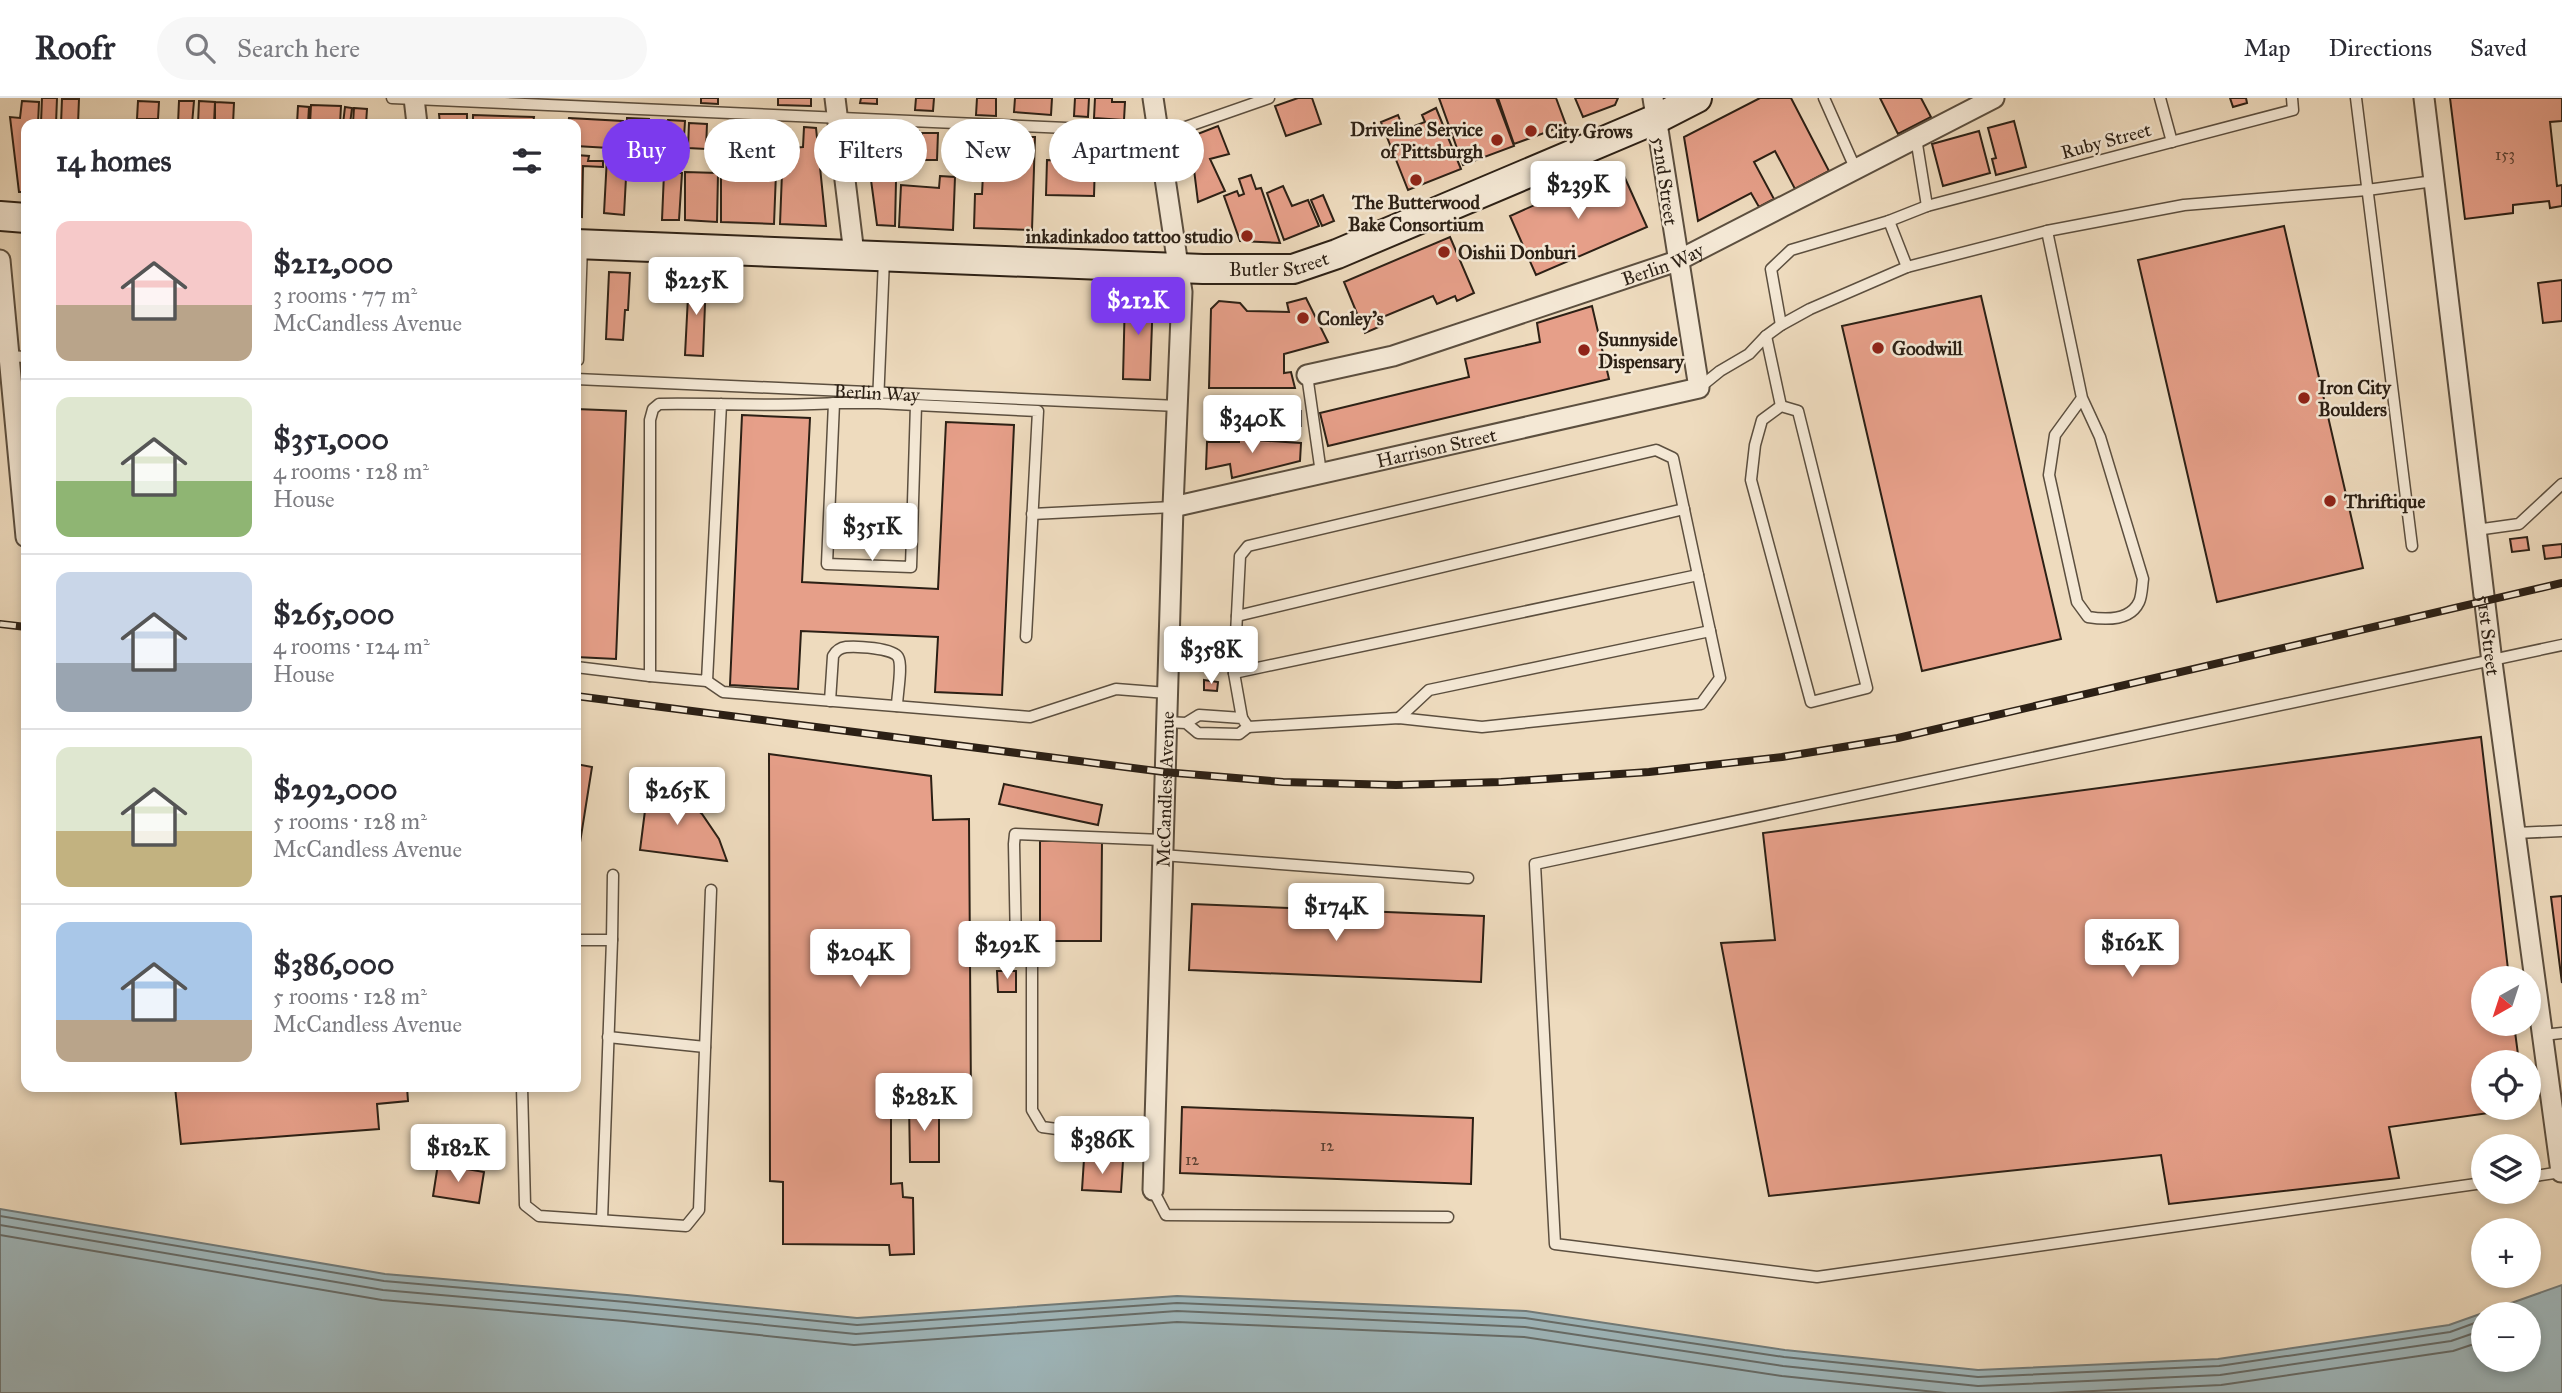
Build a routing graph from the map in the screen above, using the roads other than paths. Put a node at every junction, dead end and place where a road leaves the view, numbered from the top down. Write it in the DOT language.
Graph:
graph roads {
  1 [pos="392,98"];
  2 [pos="835,98"];
  3 [pos="1153,98"];
  4 [pos="1269,98"];
  5 [pos="1696,98"];
  6 [pos="1824,98"];
  7 [pos="1994,98"];
  8 [pos="2160,98"];
  9 [pos="2292,98"];
  10 [pos="2356,98"];
  11 [pos="2424,98"];
  12 [pos="414,99"];
  13 [pos="1655,109"];
  14 [pos="838,118"];
  15 [pos="416,119"];
  16 [pos="1155,119"];
  17 [pos="1204,121"];
  18 [pos="1049,127"];
  19 [pos="1916,138"];
  20 [pos="2172,142"];
  21 [pos="1856,170"];
  22 [pos="2434,181"];
  23 [pos="1165,182"];
  24 [pos="2367,190"];
  25 [pos="1927,206"];
  26 [pos="0,216"];
  27 [pos="21,218"];
  28 [pos="1889,221"];
  29 [pos="2048,231"];
  30 [pos="581,244"];
  31 [pos="854,254"];
  32 [pos="884,256"];
  33 [pos="0,260"];
  34 [pos="1677,261"];
  35 [pos="1907,267"];
  36 [pos="1180,268"];
  37 [pos="1781,326"];
  38 [pos="1766,336"];
  39 [pos="12,356"];
  40 [pos="1307,375"];
  41 [pos="581,379"];
  42 [pos="1699,388"];
  43 [pos="878,391"];
  44 [pos="2082,398"];
  45 [pos="834,403"];
  46 [pos="878,403"];
  47 [pos="721,404"];
  48 [pos="916,405"];
  49 [pos="1178,406"];
  50 [pos="1781,406"];
  51 [pos="21,447"];
  52 [pos="1321,473"];
  53 [pos="2562,484"];
  54 [pos="1173,507"];
  55 [pos="1684,509"];
  56 [pos="1032,514"];
  57 [pos="2476,530"];
  58 [pos="2412,547"];
  59 [pos="1698,575"];
  60 [pos="1237,616"];
  61 [pos="1710,631"];
  62 [pos="1026,637"];
  63 [pos="2562,645"];
  64 [pos="2492,662"];
  65 [pos="581,668"];
  66 [pos="1234,673"];
  67 [pos="650,676"];
  68 [pos="707,681"];
  69 [pos="1167,693"];
  70 [pos="830,701"];
  71 [pos="897,706"];
  72 [pos="1399,718"];
  73 [pos="1166,722"];
  74 [pos="1245,722"];
  75 [pos="1186,723"];
  76 [pos="2562,831"];
  77 [pos="2516,833"];
  78 [pos="1162,847"];
  79 [pos="613,875"];
  80 [pos="1468,878"];
  81 [pos="711,890"];
  82 [pos="581,940"];
  83 [pos="612,940"];
  84 [pos="2552,1034"];
  85 [pos="608,1037"];
  86 [pos="705,1047"];
  87 [pos="522,1092"];
  88 [pos="1153,1142"];
  89 [pos="2560,1151"];
  90 [pos="2561,1172"];
  91 [pos="2541,1175"];
  92 [pos="2471,1185"];
  93 [pos="1153,1190"];
  94 [pos="1448,1217"];
  95 [pos="602,1220"];
  1 -- 12 [label="lane"];
  2 -- 14 [label="street"];
  3 -- 16 [label="street, McCandless Avenue"];
  4 -- 17 [label="lane"];
  5 -- 13 [label="main road, Butler Street"];
  6 -- 21 [label="lane"];
  7 -- 19 [label="street, Berlin Way"];
  8 -- 20 [label="lane"];
  9 -- 20 [label="lane, Ruby Street"];
  10 -- 24 [label="lane"];
  11 -- 22 [label="street, 51st Street"];
  12 -- 14 [label="lane"];
  12 -- 15 [label="street"];
  13 -- 34 [label="street, 52nd Street"];
  13 -- 36 [label="main road, Butler Street"];
  14 -- 18 [label="lane"];
  14 -- 31 [label="street"];
  19 -- 21 [label="street, Berlin Way"];
  19 -- 25 [label="lane"];
  20 -- 25 [label="lane, Ruby Street"];
  21 -- 34 [label="street, Berlin Way"];
  22 -- 24 [label="lane"];
  22 -- 57 [label="street, 51st Street"];
  23 -- 36 [label="street, McCandless Avenue"];
  24 -- 29 [label="lane"];
  24 -- 58 [label="lane"];
  25 -- 28 [label="lane, Ruby Street"];
  26 -- 27 [label="main road"];
  28 -- 35 [label="lane"];
  28 -- 37 [label="lane, Ruby Street"];
  29 -- 35 [label="lane"];
  29 -- 44 [label="lane"];
  30 -- 31 [label="main road, Butler Street"];
  31 -- 32 [label="main road, Butler Street"];
  32 -- 36 [label="main road, Butler Street"];
  32 -- 43 [label="lane"];
  33 -- 39 [label="street"];
  34 -- 40 [label="street, Berlin Way"];
  34 -- 42 [label="street, 52nd Street"];
  35 -- 37 [label="lane"];
  36 -- 49 [label="street, McCandless Avenue"];
  37 -- 38 [label="lane"];
  38 -- 42 [label="lane"];
  38 -- 50 [label="lane"];
  39 -- 51 [label="street"];
  40 -- 52 [label="lane"];
  41 -- 43 [label="lane, Berlin Way"];
  42 -- 52 [label="street, Harrison Street"];
  43 -- 46 [label="lane"];
  43 -- 49 [label="lane, Berlin Way"];
  44 -- 44 [label="lane"];
  45 -- 46 [label="lane"];
  45 -- 47 [label="lane"];
  45 -- 48 [label="lane"];
  46 -- 48 [label="lane"];
  47 -- 67 [label="lane"];
  47 -- 68 [label="lane"];
  48 -- 56 [label="lane"];
  49 -- 54 [label="street, McCandless Avenue"];
  50 -- 50 [label="lane"];
  52 -- 54 [label="street, Harrison Street"];
  53 -- 57 [label="lane"];
  54 -- 56 [label="lane"];
  54 -- 69 [label="street, McCandless Avenue"];
  55 -- 59 [label="lane"];
  55 -- 60 [label="lane"];
  55 -- 60 [label="lane"];
  56 -- 62 [label="lane"];
  57 -- 64 [label="street, 51st Street"];
  59 -- 61 [label="lane"];
  59 -- 66 [label="lane"];
  60 -- 66 [label="lane"];
  61 -- 72 [label="lane"];
  61 -- 72 [label="lane"];
  63 -- 64 [label="lane"];
  64 -- 77 [label="street, 51st Street"];
  64 -- 92 [label="lane"];
  65 -- 67 [label="lane"];
  66 -- 74 [label="lane"];
  67 -- 68 [label="lane"];
  68 -- 70 [label="lane"];
  69 -- 71 [label="lane"];
  69 -- 73 [label="street, McCandless Avenue"];
  70 -- 71 [label="lane"];
  70 -- 71 [label="lane"];
  72 -- 74 [label="lane"];
  73 -- 75 [label="lane"];
  73 -- 78 [label="street, McCandless Avenue"];
  74 -- 75 [label="lane"];
  74 -- 75 [label="lane"];
  76 -- 77 [label="lane"];
  77 -- 84 [label="street, 51st Street"];
  78 -- 80 [label="lane"];
  78 -- 88 [label="street, McCandless Avenue"];
  78 -- 88 [label="lane"];
  79 -- 83 [label="lane"];
  81 -- 86 [label="lane"];
  82 -- 83 [label="lane"];
  83 -- 85 [label="lane"];
  84 -- 89 [label="street, 51st Street"];
  85 -- 86 [label="lane"];
  85 -- 95 [label="lane"];
  86 -- 95 [label="lane"];
  87 -- 95 [label="lane"];
  88 -- 93 [label="street, McCandless Avenue"];
  89 -- 90 [label="street, 51st Street"];
  90 -- 91 [label="lane"];
  93 -- 94 [label="lane"];
}
